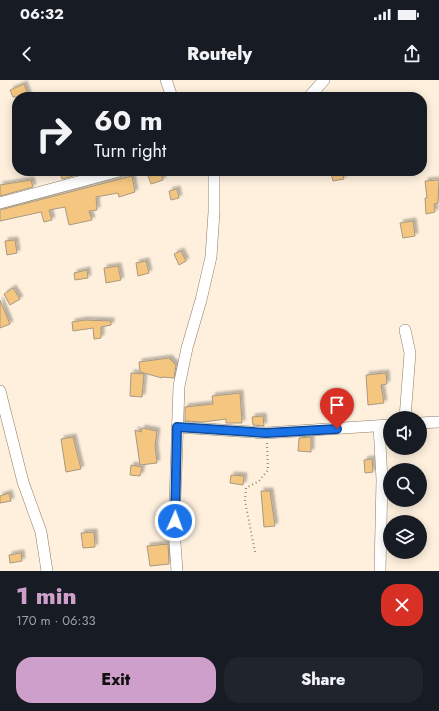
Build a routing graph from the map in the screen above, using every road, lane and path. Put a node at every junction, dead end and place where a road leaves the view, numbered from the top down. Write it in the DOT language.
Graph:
graph roads {
  1 [pos="166,80"];
  2 [pos="324,80"];
  3 [pos="170,92"];
  4 [pos="313,92"];
  5 [pos="100,176"];
  6 [pos="214,176"];
  7 [pos="0,203"];
  8 [pos="405,330"];
  9 [pos="0,391"];
  10 [pos="406,411"];
  11 [pos="439,422"];
  12 [pos="427,423"];
  13 [pos="383,426"];
  14 [pos="177,427"];
  15 [pos="266,433"];
  16 [pos="383,453"];
  17 [pos="255,552"];
  18 [pos="47,571"];
  19 [pos="177,571"];
  20 [pos="380,571"];
  1 -- 3 [label="street"];
  2 -- 4 [label="street"];
  5 -- 7 [label="street"];
  6 -- 14 [label="street"];
  8 -- 10 [label="street"];
  9 -- 18 [label="street"];
  11 -- 12 [label="street"];
  13 -- 15 [label="street"];
  14 -- 15 [label="street"];
  14 -- 19 [label="street"];
  15 -- 17 [label="path"];
  16 -- 20 [label="street"];
}
